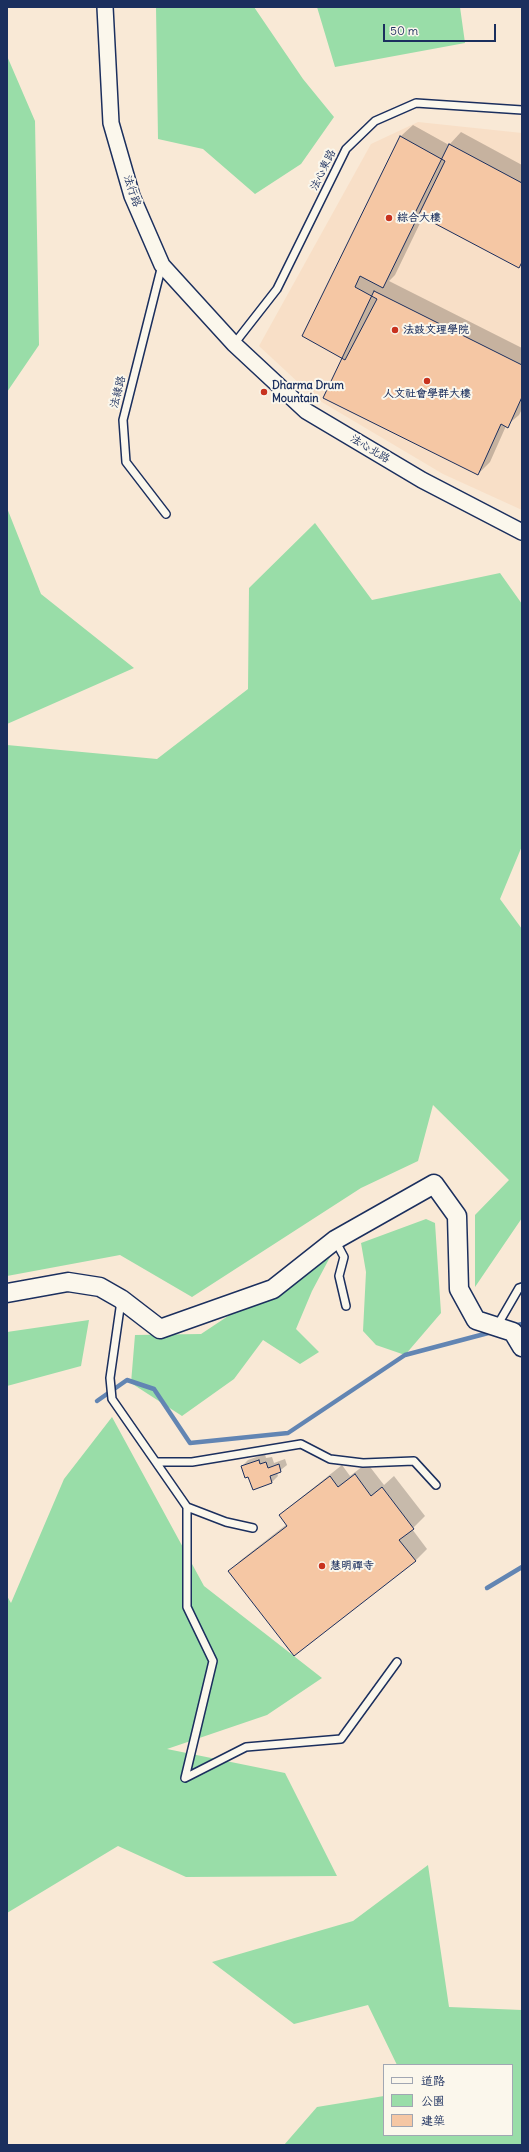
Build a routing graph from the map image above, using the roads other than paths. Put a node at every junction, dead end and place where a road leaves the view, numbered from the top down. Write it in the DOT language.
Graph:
graph roads {
  1 [pos="105,7"];
  2 [pos="522,110"];
  3 [pos="162,265"];
  4 [pos="234,344"];
  5 [pos="166,514"];
  6 [pos="522,532"];
  7 [pos="334,1240"];
  8 [pos="522,1287"];
  9 [pos="7,1293"];
  10 [pos="121,1299"];
  11 [pos="346,1306"];
  12 [pos="497,1327"];
  13 [pos="522,1347"];
  14 [pos="158,1462"];
  15 [pos="436,1486"];
  16 [pos="187,1507"];
  17 [pos="253,1528"];
  18 [pos="397,1662"];
  1 -- 3 [label="street, 法行路"];
  2 -- 4 [label="lane, 法心東路"];
  3 -- 4 [label="street, 法行路"];
  3 -- 5 [label="lane, 法緣路"];
  4 -- 6 [label="street, 法心北路"];
  7 -- 10 [label="street"];
  7 -- 11 [label="lane"];
  7 -- 12 [label="street"];
  8 -- 12 [label="lane"];
  9 -- 10 [label="street"];
  10 -- 14 [label="lane"];
  12 -- 13 [label="street"];
  14 -- 15 [label="lane"];
  14 -- 16 [label="lane"];
  16 -- 17 [label="lane"];
  16 -- 18 [label="lane"];
}
